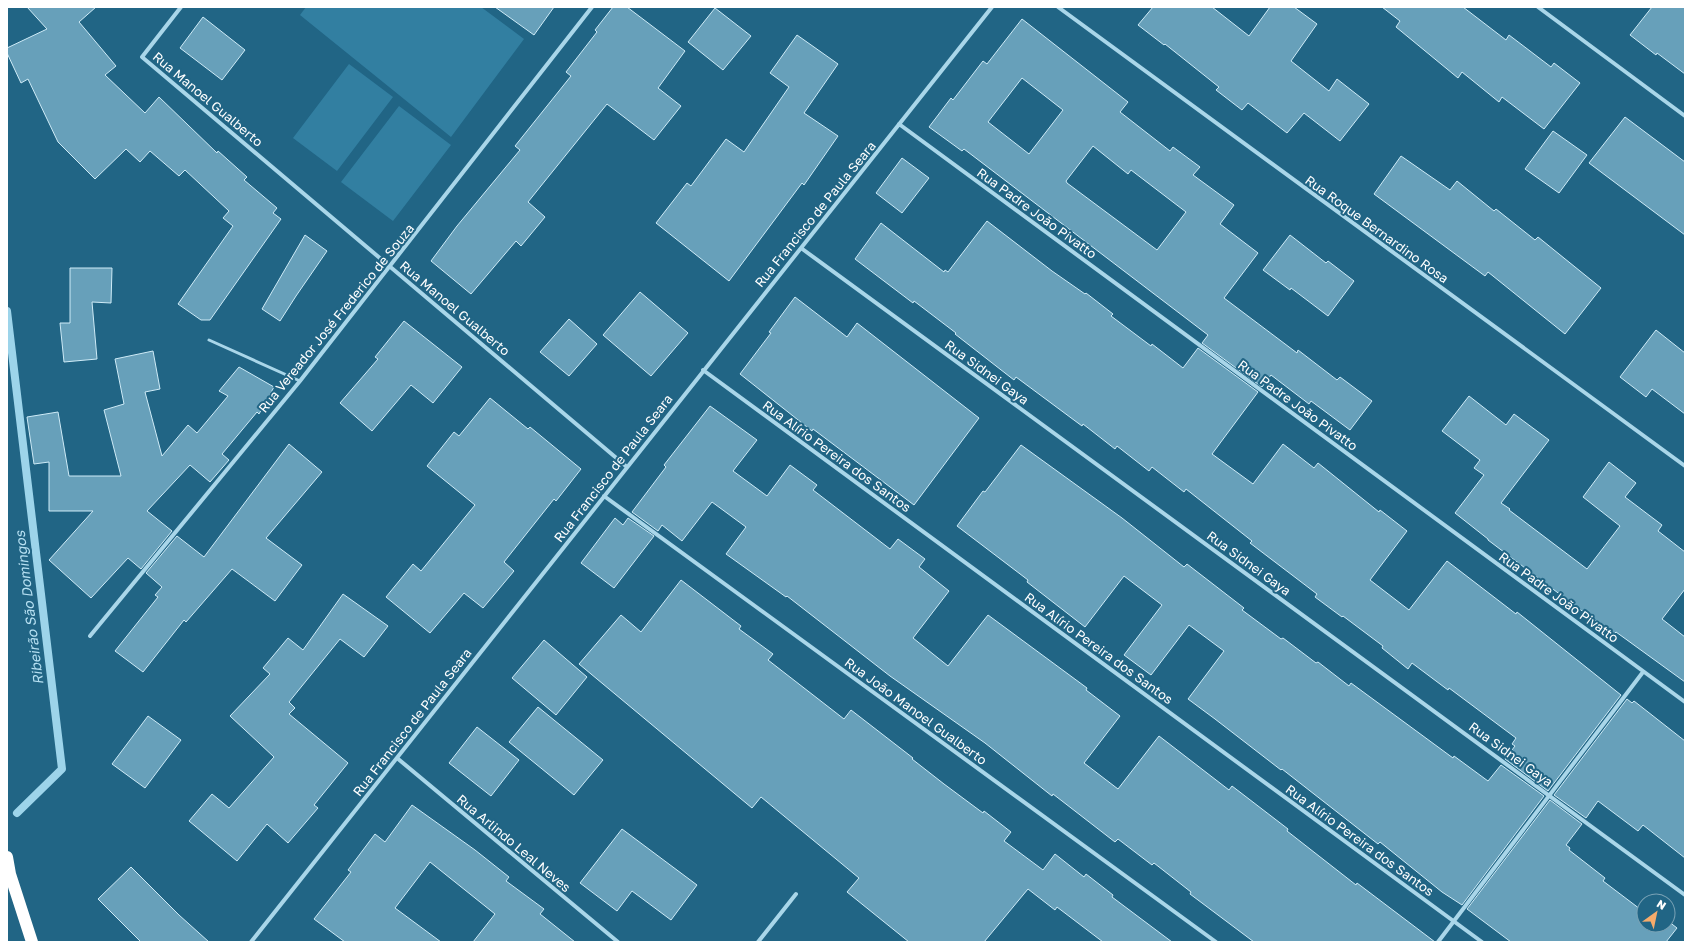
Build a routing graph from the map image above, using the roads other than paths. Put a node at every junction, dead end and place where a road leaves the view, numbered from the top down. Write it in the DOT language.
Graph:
graph roads {
  1 [pos="181,7"];
  2 [pos="592,7"];
  3 [pos="992,7"];
  4 [pos="1058,7"];
  5 [pos="1538,7"];
  6 [pos="1685,116"];
  7 [pos="899,124"];
  8 [pos="801,248"];
  9 [pos="390,267"];
  10 [pos="209,340"];
  11 [pos="703,370"];
  12 [pos="300,381"];
  13 [pos="1685,466"];
  14 [pos="627,467"];
  15 [pos="604,496"];
  16 [pos="90,636"];
  17 [pos="1643,672"];
  18 [pos="1685,702"];
  19 [pos="397,758"];
  20 [pos="1550,795"];
  21 [pos="7,857"];
  22 [pos="796,894"];
  23 [pos="1685,895"];
  24 [pos="1454,922"];
  25 [pos="32,942"];
  26 [pos="251,942"];
  27 [pos="618,942"];
  28 [pos="758,942"];
  29 [pos="1216,942"];
  30 [pos="1438,942"];
  31 [pos="1482,942"];
  1 -- 9 [label="street, Rua Manoel Gualberto"];
  2 -- 9 [label="street, Rua Vereador José Frederico de Souza"];
  3 -- 7 [label="street, Rua Francisco de Paula Seara"];
  4 -- 13 [label="street, Rua Roque Bernardino Rosa"];
  5 -- 6 [label="street"];
  7 -- 8 [label="street, Rua Francisco de Paula Seara"];
  7 -- 17 [label="street, Rua Padre João Pivatto"];
  8 -- 11 [label="street, Rua Francisco de Paula Seara"];
  8 -- 20 [label="street, Rua Sidnei Gaya"];
  9 -- 12 [label="street, Rua Vereador José Frederico de Souza"];
  9 -- 14 [label="street, Rua Manoel Gualberto"];
  10 -- 12 [label="lane"];
  11 -- 14 [label="street, Rua Francisco de Paula Seara"];
  11 -- 24 [label="street, Rua Alírio Pereira dos Santos"];
  12 -- 16 [label="street, Rua Vereador José Frederico de Souza"];
  14 -- 15 [label="street, Rua Francisco de Paula Seara"];
  15 -- 19 [label="street, Rua Francisco de Paula Seara"];
  15 -- 29 [label="street, Rua João Manoel Gualberto"];
  17 -- 18 [label="street, Rua Padre João Pivatto"];
  17 -- 20 [label="street"];
  19 -- 26 [label="street, Rua Francisco de Paula Seara"];
  19 -- 27 [label="street, Rua Arlindo Leal Neves"];
  20 -- 23 [label="street, Rua Sidnei Gaya"];
  20 -- 24 [label="street"];
  21 -- 25 [label="highway"];
  22 -- 28 [label="street"];
  24 -- 30 [label="street"];
  24 -- 31 [label="street, Rua Alírio Pereira dos Santos"];
}
